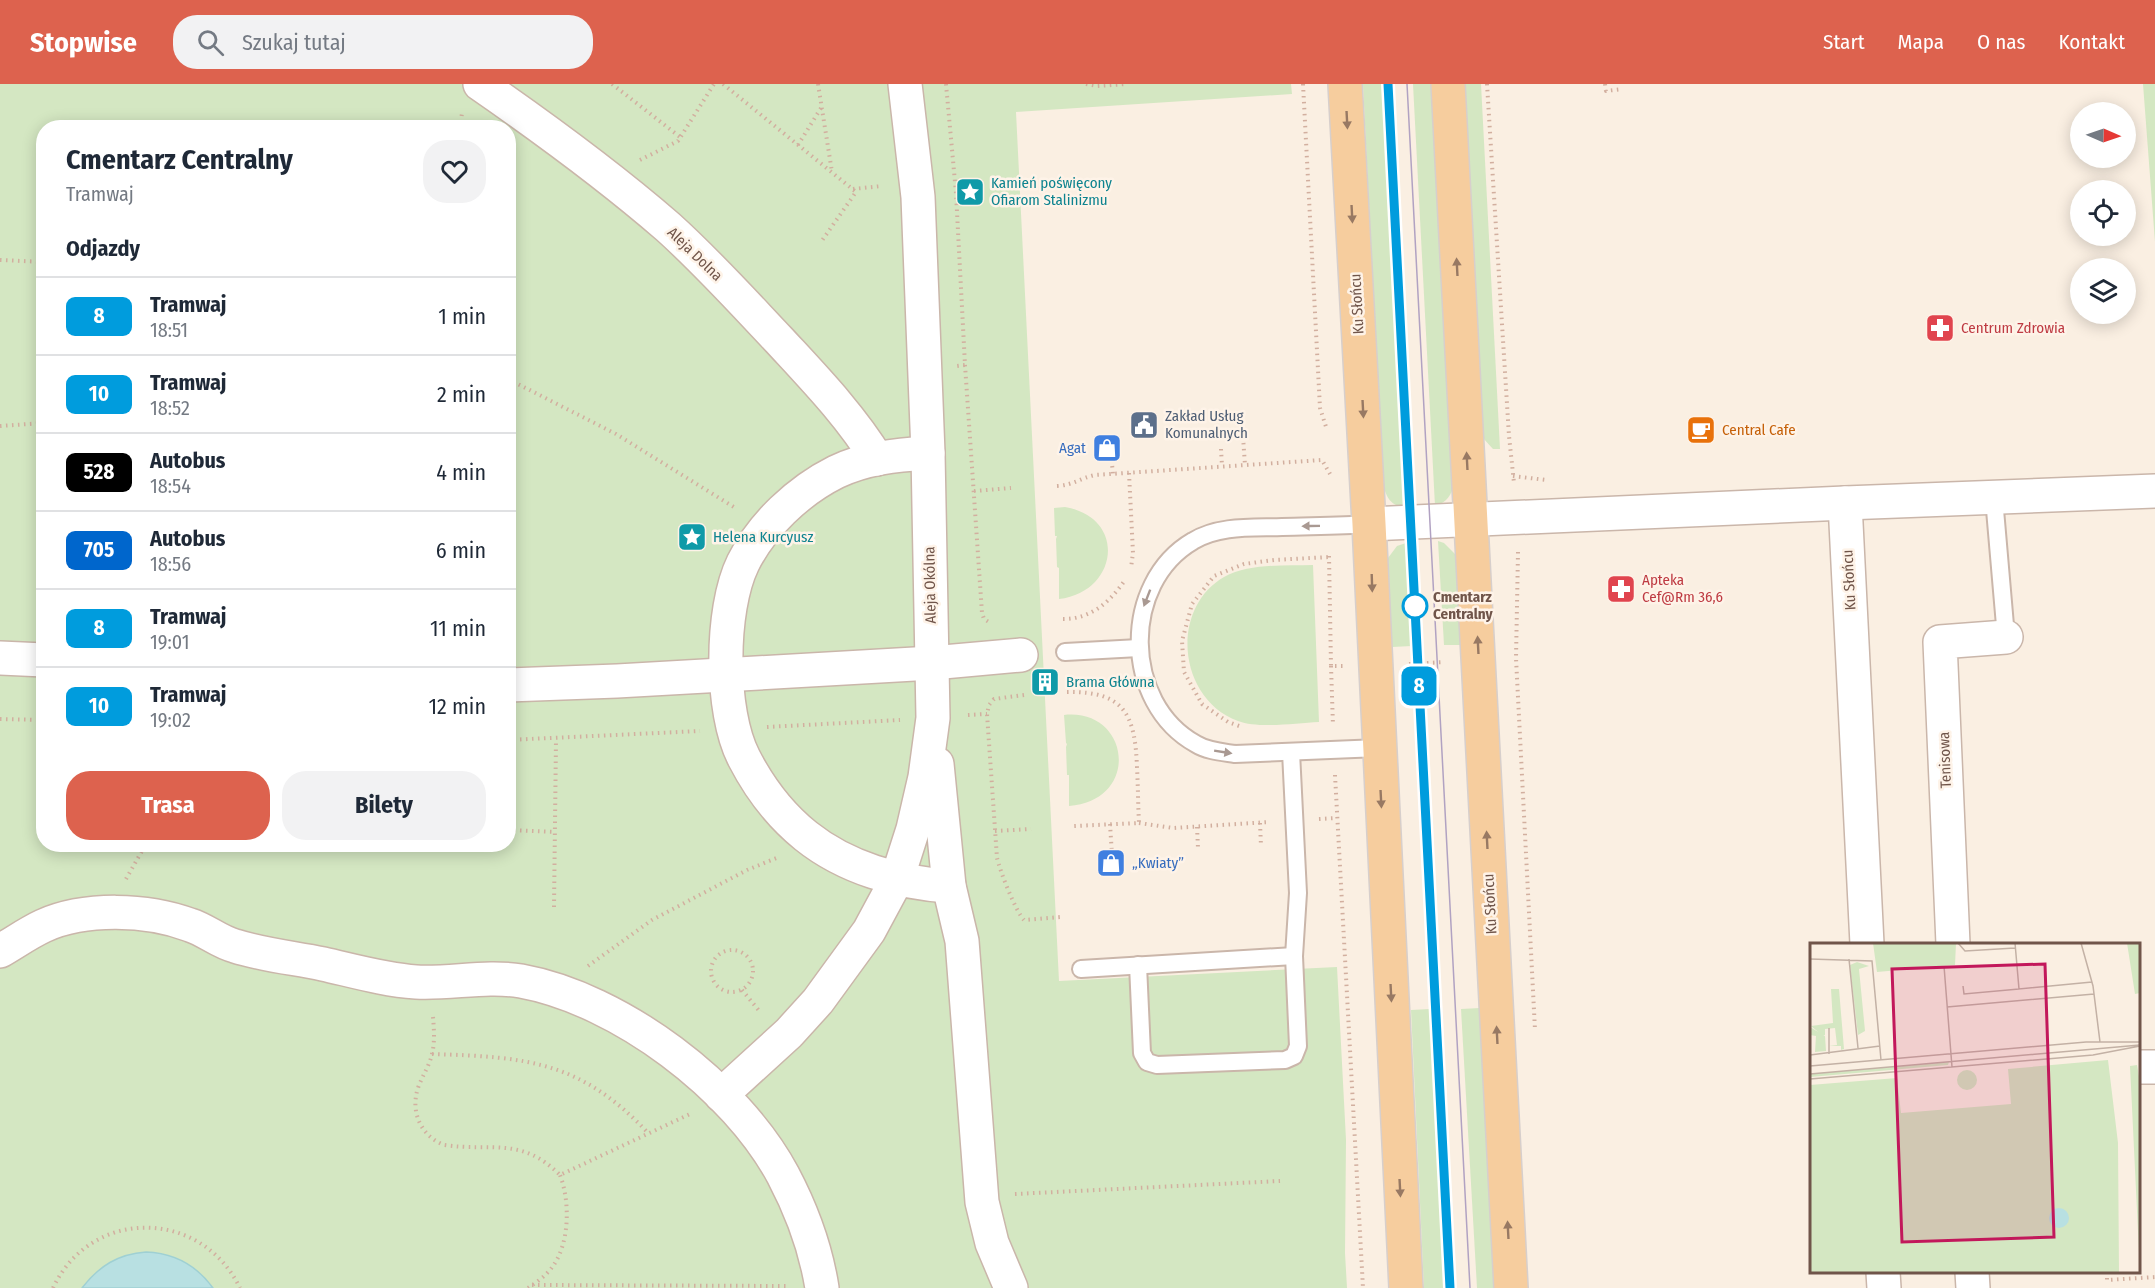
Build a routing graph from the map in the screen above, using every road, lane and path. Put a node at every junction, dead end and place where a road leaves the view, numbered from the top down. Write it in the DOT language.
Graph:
graph roads {
  1 [pos="480,84"];
  2 [pos="612,84"];
  3 [pos="714,84"];
  4 [pos="723,84"];
  5 [pos="819,84"];
  6 [pos="905,84"];
  7 [pos="1086,84"];
  8 [pos="1127,84"];
  9 [pos="1345,84"];
  10 [pos="1448,84"];
  11 [pos="1487,84"];
  12 [pos="1605,84"];
  13 [pos="1622,89"];
  14 [pos="822,107"];
  15 [pos="680,137"];
  16 [pos="798,145"];
  17 [pos="832,172"];
  18 [pos="607,177"];
  19 [pos="821,242"];
  20 [pos="0,260"];
  21 [pos="36,262"];
  22 [pos="965,365"];
  23 [pos="516,383"];
  24 [pos="36,424"];
  25 [pos="0,426"];
  26 [pos="1244,437"];
  27 [pos="1221,449"];
  28 [pos="928,453"];
  29 [pos="1111,454"];
  30 [pos="877,459"];
  31 [pos="1245,465"];
  32 [pos="1222,466"];
  33 [pos="1129,473"];
  34 [pos="1113,474"];
  35 [pos="1514,476"];
  36 [pos="1549,480"];
  37 [pos="1330,482"];
  38 [pos="1057,486"];
  39 [pos="1514,487"];
  40 [pos="1011,488"];
  41 [pos="974,491"];
  42 [pos="2155,491"];
  43 [pos="1994,498"];
  44 [pos="1845,503"];
  45 [pos="1471,520"];
  46 [pos="1369,524"];
  47 [pos="768,528"];
  48 [pos="1329,547"];
  49 [pos="1518,548"];
  50 [pos="1329,557"];
  51 [pos="1063,619"];
  52 [pos="995,623"];
  53 [pos="2006,637"];
  54 [pos="1139,648"];
  55 [pos="1065,652"];
  56 [pos="1021,655"];
  57 [pos="0,658"];
  58 [pos="36,660"];
  59 [pos="1454,661"];
  60 [pos="932,663"];
  61 [pos="1401,664"];
  62 [pos="1331,666"];
  63 [pos="1352,666"];
  64 [pos="727,675"];
  65 [pos="516,685"];
  66 [pos="1067,692"];
  67 [pos="1024,695"];
  68 [pos="933,718"];
  69 [pos="0,719"];
  70 [pos="36,720"];
  71 [pos="1248,729"];
  72 [pos="1327,730"];
  73 [pos="556,739"];
  74 [pos="1379,748"];
  75 [pos="1334,750"];
  76 [pos="1291,752"];
  77 [pos="1337,818"];
  78 [pos="1294,821"];
  79 [pos="1139,823"];
  80 [pos="1260,823"];
  81 [pos="1110,824"];
  82 [pos="1074,826"];
  83 [pos="1197,826"];
  84 [pos="1031,829"];
  85 [pos="516,830"];
  86 [pos="995,831"];
  87 [pos="555,832"];
  88 [pos="816,842"];
  89 [pos="1261,846"];
  90 [pos="1198,848"];
  91 [pos="1112,855"];
  92 [pos="897,879"];
  93 [pos="949,886"];
  94 [pos="554,907"];
  95 [pos="1061,917"];
  96 [pos="1867,943"];
  97 [pos="1953,943"];
  98 [pos="0,951"];
  99 [pos="1294,956"];
  100 [pos="1138,965"];
  101 [pos="1080,969"];
  102 [pos="431,982"];
  103 [pos="553,989"];
  104 [pos="723,990"];
  105 [pos="1535,1030"];
  106 [pos="432,1054"];
  107 [pos="2155,1066"];
  108 [pos="2140,1067"];
  109 [pos="721,1095"];
  110 [pos="649,1134"];
  111 [pos="560,1175"];
  112 [pos="1280,1181"];
  113 [pos="981,1195"];
  114 [pos="1972,1273"];
  115 [pos="2107,1273"];
  116 [pos="2155,1277"];
  117 [pos="2107,1280"];
  118 [pos="530,1287"];
  119 [pos="822,1287"];
  120 [pos="52,1288"];
  121 [pos="240,1288"];
  122 [pos="1011,1288"];
  123 [pos="1363,1288"];
  124 [pos="1406,1288"];
  125 [pos="1511,1288"];
  126 [pos="1973,1288"];
  127 [pos="2107,1288"];
  1 -- 18 [label="street, Aleja Dolna"];
  2 -- 15 [label="path"];
  3 -- 15 [label="path"];
  4 -- 16 [label="path"];
  5 -- 14 [label="path"];
  6 -- 28 [label="street, Aleja Okólna"];
  7 -- 8 [label="path"];
  9 -- 46 [label="main road, Ku Słońcu, one-way"];
  45 -- 10 [label="main road, Ku Słońcu, one-way"];
  11 -- 35 [label="path"];
  12 -- 13 [label="path"];
  14 -- 16 [label="path"];
  14 -- 17 [label="path"];
  15 -- 18 [label="path"];
  16 -- 17 [label="path"];
  17 -- 19 [label="path"];
  18 -- 30 [label="street, Aleja Dolna"];
  20 -- 21 [label="path"];
  22 -- 41 [label="path"];
  23 -- 47 [label="path"];
  24 -- 25 [label="path"];
  26 -- 31 [label="path"];
  27 -- 32 [label="path"];
  28 -- 30 [label="street"];
  28 -- 60 [label="street, Aleja Okólna"];
  29 -- 34 [label="path"];
  30 -- 47 [label="street"];
  31 -- 32 [label="path"];
  31 -- 37 [label="path"];
  32 -- 33 [label="path"];
  33 -- 34 [label="path"];
  33 -- 51 [label="path"];
  34 -- 38 [label="path"];
  35 -- 36 [label="path"];
  35 -- 39 [label="path"];
  40 -- 41 [label="path"];
  41 -- 52 [label="path"];
  42 -- 43 [label="street"];
  43 -- 44 [label="street"];
  43 -- 53 [label="lane"];
  44 -- 45 [label="street"];
  44 -- 96 [label="street, Ku Słońcu"];
  45 -- 46 [label="street"];
  125 -- 45 [label="main road, Ku Słońcu, one-way"];
  46 -- 54 [label="lane, one-way"];
  46 -- 74 [label="main road, Ku Słońcu, one-way"];
  47 -- 64 [label="street"];
  48 -- 50 [label="path"];
  49 -- 105 [label="path"];
  50 -- 62 [label="path"];
  50 -- 71 [label="path"];
  53 -- 97 [label="street, Tenisowa"];
  54 -- 55 [label="lane"];
  54 -- 76 [label="lane, one-way"];
  56 -- 60 [label="street"];
  57 -- 58 [label="street"];
  59 -- 61 [label="path"];
  60 -- 64 [label="street"];
  60 -- 68 [label="street, Aleja Okólna"];
  62 -- 63 [label="path"];
  62 -- 72 [label="path"];
  64 -- 65 [label="street"];
  64 -- 88 [label="street"];
  66 -- 79 [label="path"];
  67 -- 86 [label="path"];
  68 -- 92 [label="street"];
  68 -- 93 [label="street"];
  69 -- 70 [label="path"];
  73 -- 87 [label="path"];
  74 -- 75 [label="lane"];
  74 -- 124 [label="main road, Ku Słońcu, one-way"];
  75 -- 76 [label="lane"];
  75 -- 77 [label="path"];
  76 -- 78 [label="lane"];
  77 -- 78 [label="path"];
  77 -- 123 [label="path"];
  78 -- 80 [label="path"];
  78 -- 99 [label="lane"];
  79 -- 81 [label="path"];
  79 -- 83 [label="path"];
  80 -- 83 [label="path"];
  80 -- 89 [label="path"];
  81 -- 82 [label="path"];
  81 -- 91 [label="path"];
  83 -- 90 [label="path"];
  84 -- 86 [label="path"];
  85 -- 87 [label="path"];
  86 -- 95 [label="path"];
  87 -- 94 [label="path"];
  88 -- 92 [label="street"];
  88 -- 103 [label="path"];
  92 -- 93 [label="street"];
  92 -- 109 [label="street"];
  93 -- 113 [label="street"];
  98 -- 102 [label="street"];
  99 -- 100 [label="lane"];
  99 -- 100 [label="lane"];
  100 -- 101 [label="lane"];
  102 -- 103 [label="street"];
  102 -- 106 [label="path"];
  103 -- 109 [label="street"];
  104 -- 104 [label="path"];
  106 -- 110 [label="path"];
  106 -- 111 [label="path"];
  107 -- 108 [label="street"];
  109 -- 110 [label="path"];
  109 -- 119 [label="street"];
  110 -- 111 [label="path"];
  111 -- 118 [label="path"];
  112 -- 113 [label="path"];
  113 -- 122 [label="street"];
  114 -- 126 [label="street"];
  115 -- 117 [label="path"];
  116 -- 117 [label="path"];
  117 -- 127 [label="path"];
  118 -- 119 [label="path"];
  120 -- 121 [label="path"];
}
